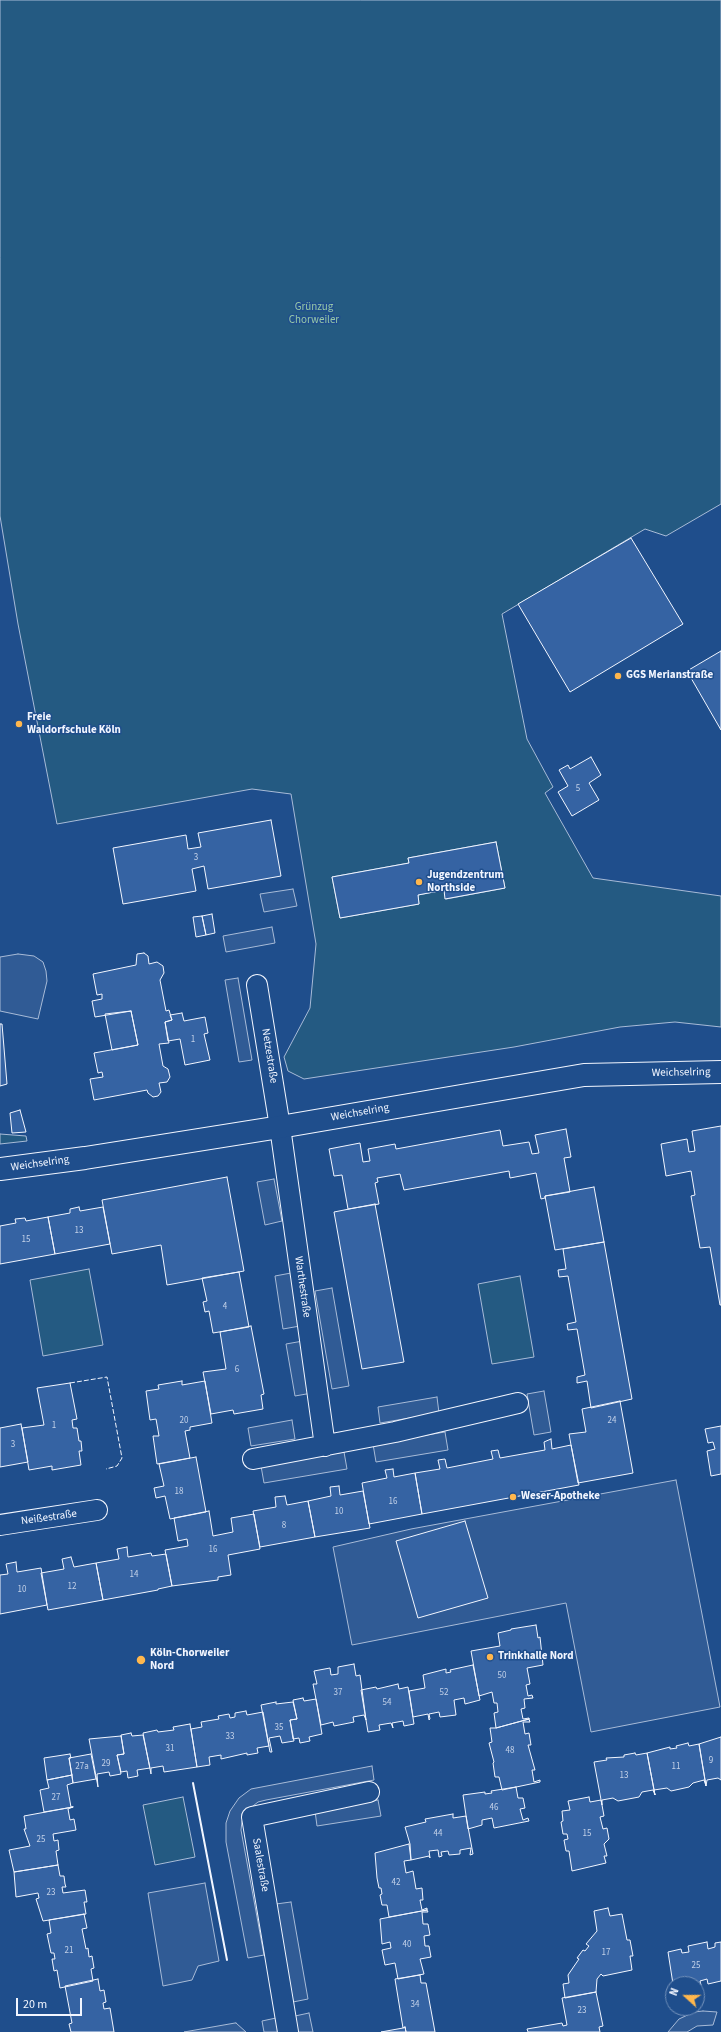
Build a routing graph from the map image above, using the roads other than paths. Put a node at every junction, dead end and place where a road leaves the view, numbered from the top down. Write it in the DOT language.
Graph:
graph roads {
  1 [pos="257,985"];
  2 [pos="721,1072"];
  3 [pos="280,1128"];
  4 [pos="0,1169"];
  5 [pos="518,1403"];
  6 [pos="325,1446"];
  7 [pos="253,1459"];
  8 [pos="97,1510"];
  9 [pos="0,1525"];
  10 [pos="369,1792"];
  11 [pos="288,2032"];
  1 -- 3 [label="street, Netzestraße"];
  2 -- 3 [label="street, Weichselring"];
  3 -- 4 [label="street, Weichselring"];
  3 -- 6 [label="street, Warthestraße"];
  5 -- 6 [label="street"];
  6 -- 7 [label="street"];
  8 -- 9 [label="street, Neißestraße"];
  10 -- 11 [label="street, Saalestraße"];
}
